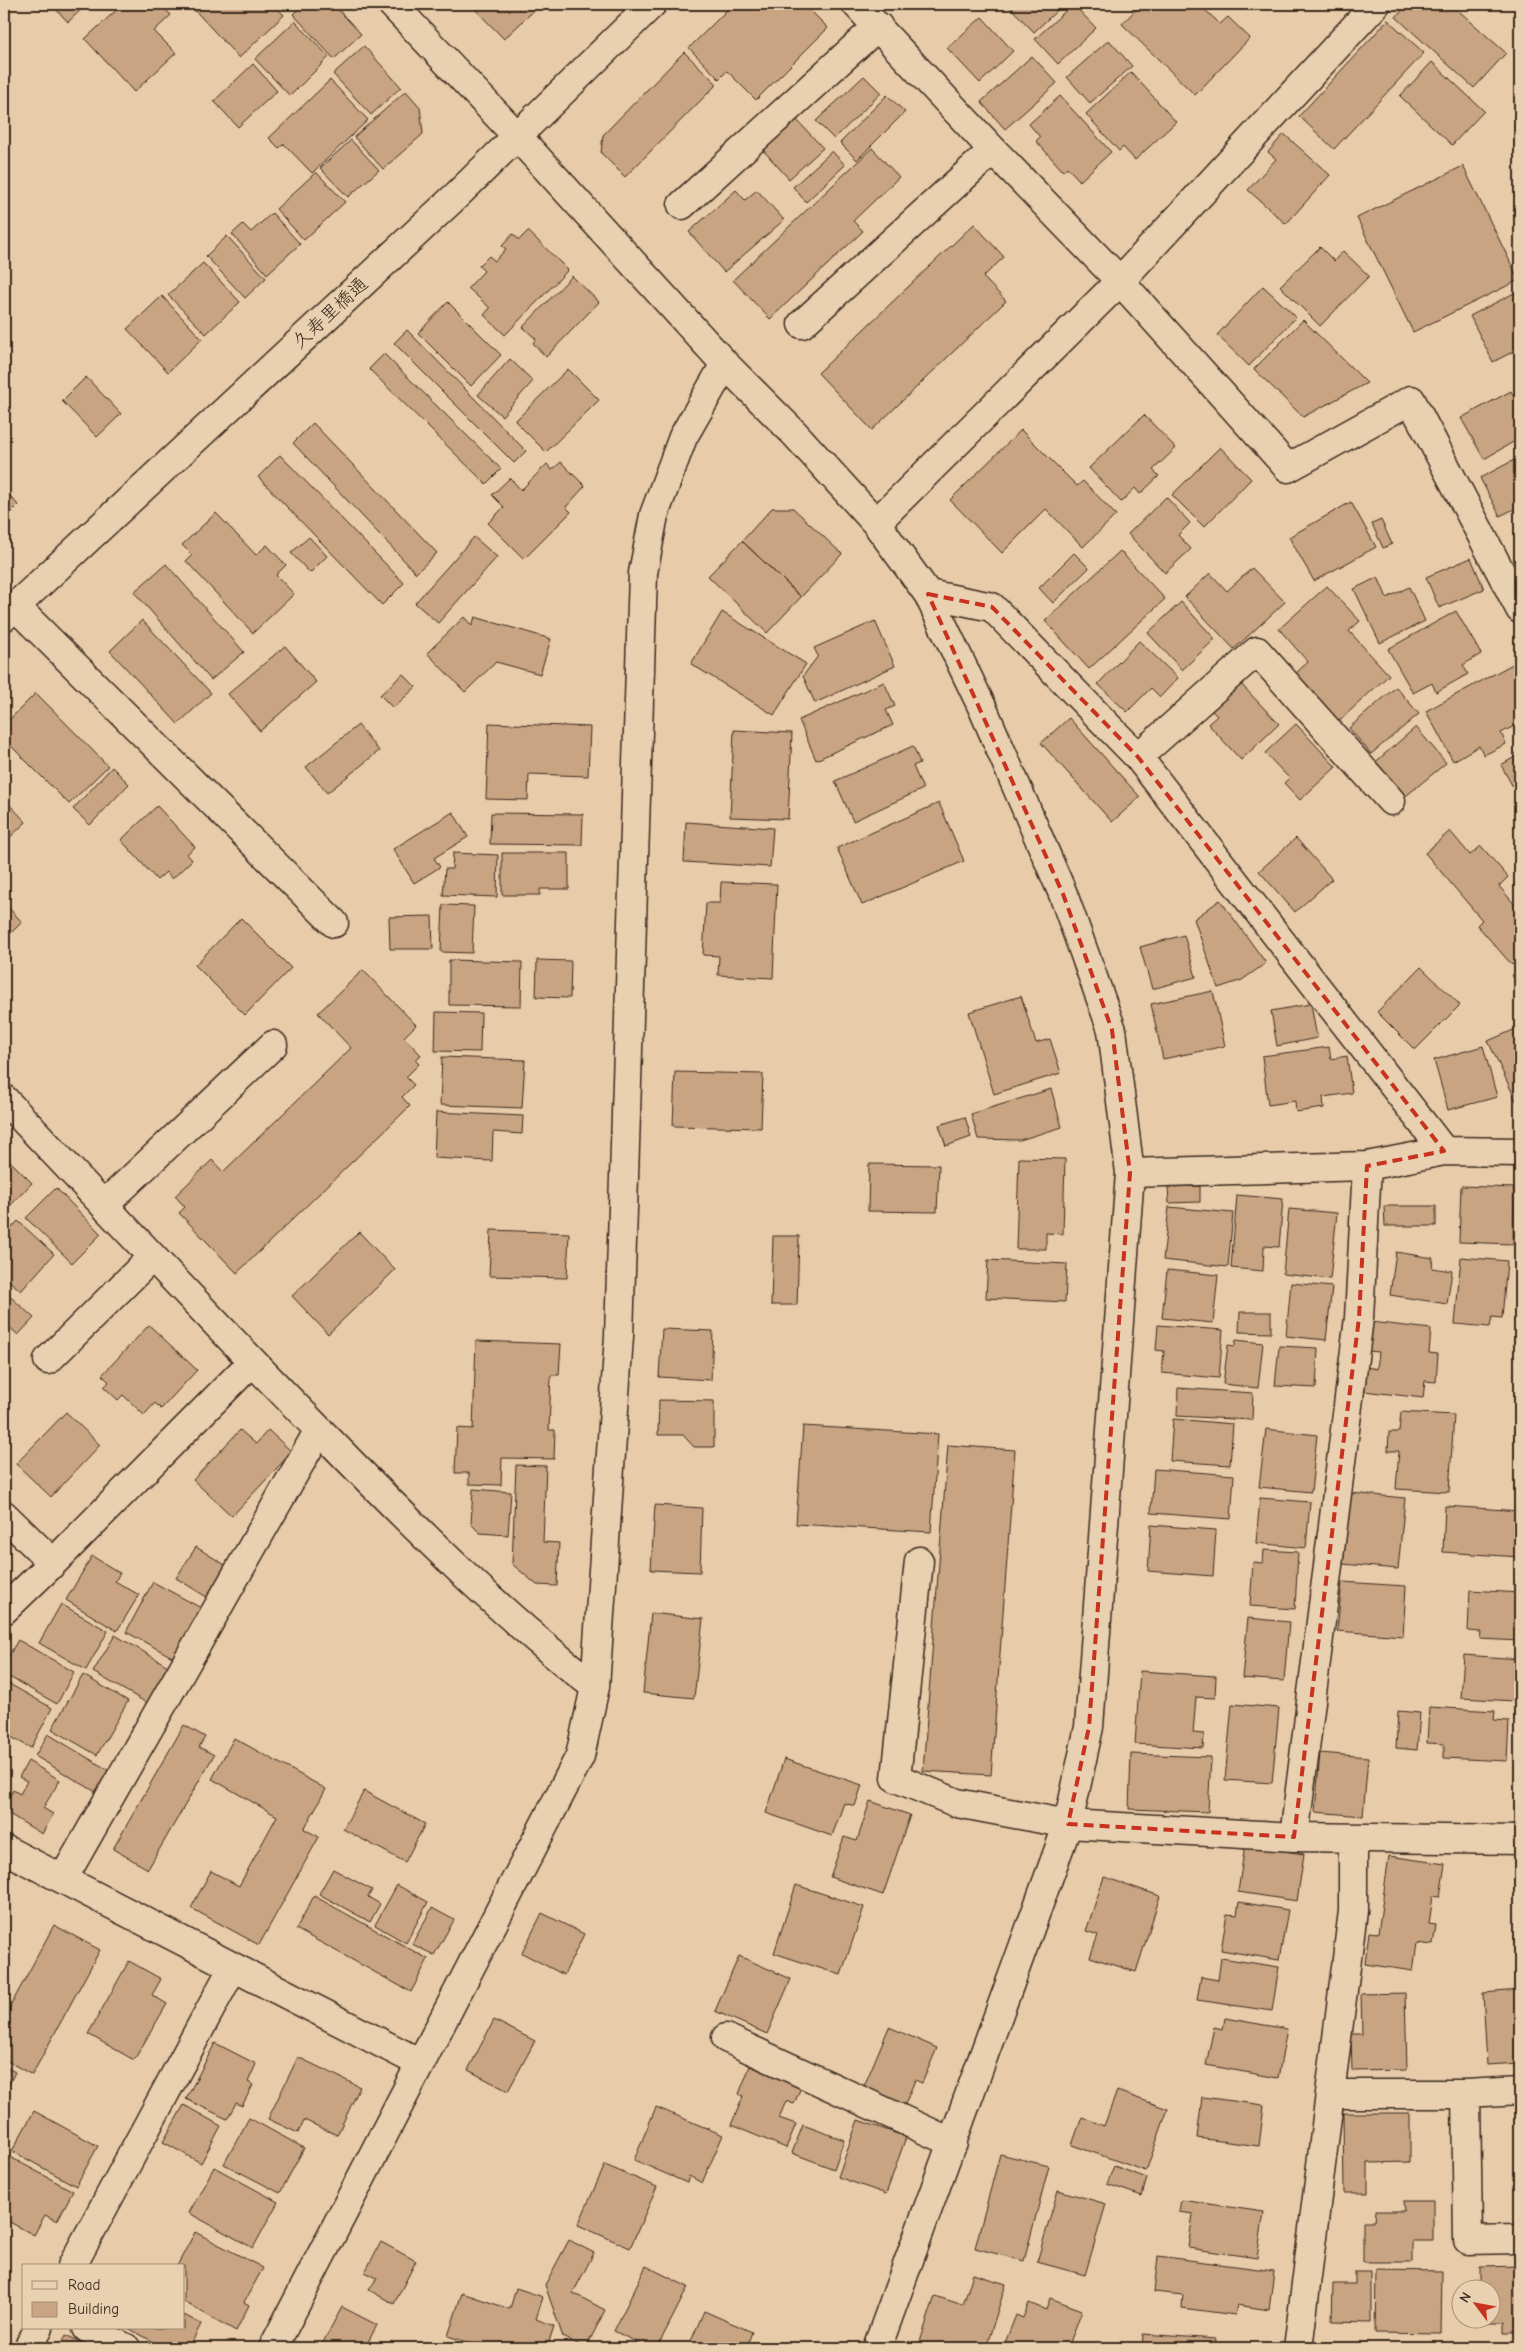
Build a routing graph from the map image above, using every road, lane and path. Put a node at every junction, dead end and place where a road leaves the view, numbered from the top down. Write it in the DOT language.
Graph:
graph roads {
  1 [pos="392,4"];
  2 [pos="856,4"];
  3 [pos="1376,4"];
  4 [pos="645,6"];
  5 [pos="878,26"];
  6 [pos="517,136"];
  7 [pos="993,150"];
  8 [pos="682,205"];
  9 [pos="1120,281"];
  10 [pos="802,324"];
  11 [pos="725,364"];
  12 [pos="876,523"];
  13 [pos="1513,579"];
  14 [pos="928,594"];
  15 [pos="1520,609"];
  16 [pos="10,611"];
  17 [pos="1138,757"];
  18 [pos="1390,801"];
  19 [pos="334,923"];
  20 [pos="273,1045"];
  21 [pos="4,1099"];
  22 [pos="1444,1151"];
  23 [pos="1520,1152"];
  24 [pos="1367,1166"];
  25 [pos="1130,1173"];
  26 [pos="104,1205"];
  27 [pos="152,1257"];
  28 [pos="48,1360"];
  29 [pos="252,1362"];
  30 [pos="319,1430"];
  31 [pos="4,1515"];
  32 [pos="919,1561"];
  33 [pos="53,1563"];
  34 [pos="4,1610"];
  35 [pos="595,1687"];
  36 [pos="1068,1824"];
  37 [pos="1294,1838"];
  38 [pos="1353,1838"];
  39 [pos="1520,1840"];
  40 [pos="4,1849"];
  41 [pos="63,1879"];
  42 [pos="233,1967"];
  43 [pos="726,2038"];
  44 [pos="420,2063"];
  45 [pos="1520,2091"];
  46 [pos="1330,2094"];
  47 [pos="1466,2094"];
  48 [pos="953,2143"];
  49 [pos="1520,2239"];
  50 [pos="73,2264"];
  51 [pos="38,2330"];
  52 [pos="91,2330"];
  53 [pos="28,2348"];
  54 [pos="126,2348"];
  55 [pos="273,2348"];
  56 [pos="877,2348"];
  57 [pos="1298,2348"];
  1 -- 6 [label="street"];
  2 -- 5 [label="street"];
  3 -- 9 [label="street"];
  4 -- 6 [label="street, 久寿里橋通"];
  5 -- 7 [label="street"];
  5 -- 8 [label="street"];
  6 -- 11 [label="street"];
  6 -- 16 [label="street, 久寿里橋通"];
  7 -- 9 [label="street"];
  7 -- 10 [label="street"];
  9 -- 12 [label="street"];
  9 -- 13 [label="street"];
  11 -- 12 [label="street"];
  11 -- 35 [label="street"];
  12 -- 14 [label="street"];
  13 -- 15 [label="street"];
  14 -- 17 [label="street"];
  14 -- 25 [label="street"];
  16 -- 19 [label="street"];
  17 -- 18 [label="street"];
  17 -- 22 [label="street"];
  20 -- 26 [label="street"];
  21 -- 26 [label="street"];
  22 -- 23 [label="street"];
  22 -- 24 [label="street"];
  24 -- 25 [label="street"];
  24 -- 37 [label="street"];
  25 -- 36 [label="street"];
  26 -- 27 [label="street"];
  27 -- 28 [label="street"];
  27 -- 29 [label="street"];
  29 -- 30 [label="street"];
  29 -- 33 [label="street"];
  30 -- 35 [label="street"];
  30 -- 41 [label="street"];
  31 -- 33 [label="street"];
  32 -- 36 [label="street"];
  33 -- 34 [label="street"];
  35 -- 44 [label="street"];
  36 -- 37 [label="street"];
  36 -- 48 [label="street"];
  37 -- 38 [label="street"];
  38 -- 39 [label="street"];
  38 -- 46 [label="street"];
  40 -- 41 [label="street"];
  41 -- 42 [label="street"];
  42 -- 44 [label="street"];
  42 -- 50 [label="street"];
  43 -- 48 [label="street"];
  44 -- 55 [label="street"];
  45 -- 47 [label="street"];
  46 -- 47 [label="street"];
  46 -- 57 [label="street"];
  47 -- 49 [label="street"];
  48 -- 56 [label="street"];
  51 -- 53 [label="street"];
  52 -- 54 [label="street"];
}
